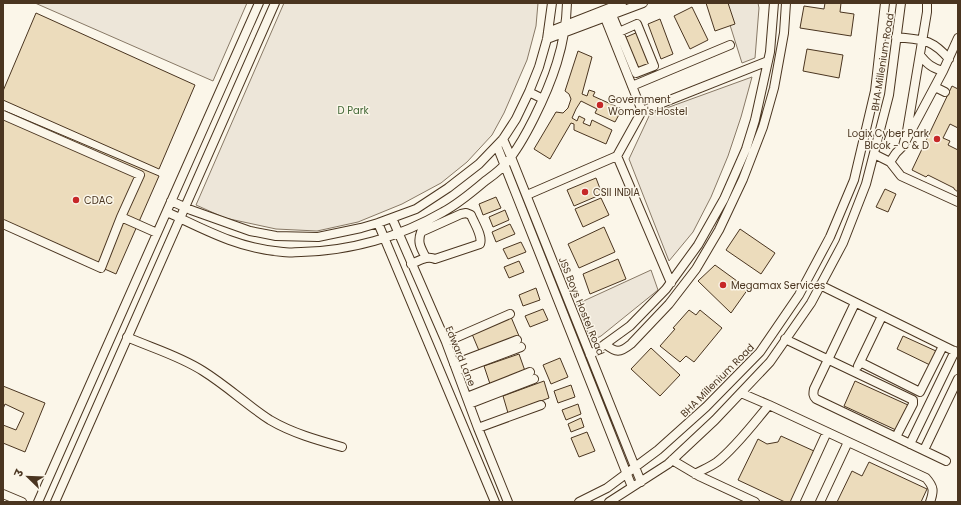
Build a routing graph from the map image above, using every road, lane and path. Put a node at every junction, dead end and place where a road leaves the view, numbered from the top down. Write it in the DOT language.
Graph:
graph roads {
  1 [pos="259,3"];
  2 [pos="275,3"];
  3 [pos="552,3"];
  4 [pos="567,3"];
  5 [pos="622,3"];
  6 [pos="644,3"];
  7 [pos="774,3"];
  8 [pos="786,3"];
  9 [pos="885,3"];
  10 [pos="901,3"];
  11 [pos="927,3"];
  12 [pos="608,17"];
  13 [pos="565,29"];
  14 [pos="619,32"];
  15 [pos="548,36"];
  16 [pos="896,37"];
  17 [pos="958,38"];
  18 [pos="923,40"];
  19 [pos="730,45"];
  20 [pos="920,55"];
  21 [pos="949,59"];
  22 [pos="768,61"];
  23 [pos="943,71"];
  24 [pos="632,86"];
  25 [pos="935,87"];
  26 [pos="528,92"];
  27 [pos="944,92"];
  28 [pos="543,99"];
  29 [pos="642,111"];
  30 [pos="3,115"];
  31 [pos="503,139"];
  32 [pos="497,146"];
  33 [pos="903,146"];
  34 [pos="874,154"];
  35 [pos="617,156"];
  36 [pos="511,157"];
  37 [pos="890,162"];
  38 [pos="504,166"];
  39 [pos="526,195"];
  40 [pos="171,201"];
  41 [pos="958,202"];
  42 [pos="185,207"];
  43 [pos="167,212"];
  44 [pos="121,218"];
  45 [pos="180,218"];
  46 [pos="392,218"];
  47 [pos="378,223"];
  48 [pos="3,224"];
  49 [pos="157,233"];
  50 [pos="397,233"];
  51 [pos="384,238"];
  52 [pos="426,258"];
  53 [pos="411,264"];
  54 [pos="671,283"];
  55 [pos="820,285"];
  56 [pos="855,303"];
  57 [pos="510,314"];
  58 [pos="882,316"];
  59 [pos="579,328"];
  60 [pos="570,332"];
  61 [pos="127,337"];
  62 [pos="786,339"];
  63 [pos="446,342"];
  64 [pos="519,344"];
  65 [pos="605,344"];
  66 [pos="943,346"];
  67 [pos="956,352"];
  68 [pos="590,355"];
  69 [pos="828,359"];
  70 [pos="860,362"];
  71 [pos="455,368"];
  72 [pos="855,372"];
  73 [pos="532,375"];
  74 [pos="958,379"];
  75 [pos="741,393"];
  76 [pos="468,400"];
  77 [pos="541,405"];
  78 [pos="769,405"];
  79 [pos="478,428"];
  80 [pos="827,432"];
  81 [pos="896,437"];
  82 [pos="848,442"];
  83 [pos="910,444"];
  84 [pos="342,447"];
  85 [pos="924,450"];
  86 [pos="672,460"];
  87 [pos="946,461"];
  88 [pos="635,468"];
  89 [pos="626,474"];
  90 [pos="695,474"];
  91 [pos="640,482"];
  92 [pos="632,488"];
  93 [pos="3,494"];
  94 [pos="22,502"];
  95 [pos="38,502"];
  96 [pos="54,502"];
  97 [pos="495,502"];
  98 [pos="508,502"];
  99 [pos="580,502"];
  100 [pos="609,502"];
  101 [pos="755,502"];
  102 [pos="795,502"];
  103 [pos="820,502"];
  104 [pos="930,502"];
  1 -- 40 [label="street"];
  2 -- 42 [label="street"];
  3 -- 15 [label="street"];
  4 -- 13 [label="street"];
  5 -- 13 [label="street"];
  6 -- 12 [label="street"];
  7 -- 22 [label="street"];
  8 -- 65 [label="street"];
  9 -- 88 [label="street, BHA Millenium Road"];
  10 -- 16 [label="street, BHA Millenium Road"];
  11 -- 18 [label="street"];
  12 -- 13 [label="street"];
  12 -- 14 [label="street"];
  12 -- 24 [label="street"];
  13 -- 15 [label="street"];
  13 -- 28 [label="street"];
  14 -- 14 [label="street"];
  15 -- 26 [label="street"];
  16 -- 18 [label="street"];
  16 -- 34 [label="street, BHA Millenium Road"];
  17 -- 21 [label="street"];
  18 -- 20 [label="street"];
  18 -- 21 [label="street"];
  19 -- 24 [label="street"];
  20 -- 23 [label="street"];
  20 -- 33 [label="street"];
  21 -- 23 [label="street"];
  22 -- 29 [label="street"];
  22 -- 54 [label="street"];
  23 -- 25 [label="street"];
  24 -- 29 [label="street"];
  25 -- 27 [label="street"];
  25 -- 33 [label="street"];
  26 -- 28 [label="street"];
  26 -- 31 [label="street"];
  28 -- 36 [label="street"];
  29 -- 35 [label="street"];
  30 -- 44 [label="street"];
  31 -- 32 [label="street"];
  31 -- 36 [label="street, JSS Boys Hostel Road"];
  32 -- 38 [label="street, JSS Boys Hostel Road"];
  32 -- 46 [label="street"];
  33 -- 37 [label="street"];
  34 -- 37 [label="street"];
  34 -- 55 [label="street, BHA Millenium Road"];
  35 -- 39 [label="street"];
  35 -- 54 [label="street"];
  36 -- 38 [label="street"];
  36 -- 39 [label="street, JSS Boys Hostel Road"];
  37 -- 41 [label="street"];
  38 -- 50 [label="street"];
  38 -- 60 [label="street, JSS Boys Hostel Road"];
  39 -- 59 [label="street, JSS Boys Hostel Road"];
  40 -- 42 [label="street"];
  40 -- 43 [label="street"];
  42 -- 45 [label="street"];
  42 -- 47 [label="street"];
  43 -- 45 [label="street"];
  43 -- 49 [label="street"];
  44 -- 48 [label="street"];
  44 -- 49 [label="street"];
  45 -- 51 [label="street"];
  45 -- 61 [label="street"];
  46 -- 47 [label="street"];
  46 -- 50 [label="street, Edward Lane"];
  47 -- 51 [label="street"];
  49 -- 95 [label="street"];
  50 -- 51 [label="street"];
  50 -- 53 [label="street, Edward Lane"];
  51 -- 97 [label="street"];
  52 -- 52 [label="street"];
  52 -- 53 [label="street"];
  53 -- 63 [label="street, Edward Lane"];
  54 -- 65 [label="street"];
  55 -- 56 [label="street"];
  55 -- 62 [label="street, BHA Millenium Road"];
  56 -- 58 [label="street"];
  56 -- 69 [label="street"];
  57 -- 63 [label="street"];
  58 -- 66 [label="street"];
  58 -- 70 [label="street"];
  59 -- 60 [label="street"];
  59 -- 68 [label="street, JSS Boys Hostel Road"];
  60 -- 89 [label="street, JSS Boys Hostel Road"];
  61 -- 84 [label="street"];
  61 -- 96 [label="street"];
  62 -- 69 [label="street"];
  62 -- 75 [label="street, BHA Millenium Road"];
  63 -- 71 [label="street, Edward Lane"];
  64 -- 71 [label="street"];
  65 -- 68 [label="street"];
  66 -- 67 [label="street"];
  66 -- 70 [label="street"];
  67 -- 83 [label="street"];
  68 -- 88 [label="street, JSS Boys Hostel Road"];
  69 -- 72 [label="street"];
  69 -- 81 [label="street"];
  70 -- 72 [label="street"];
  71 -- 76 [label="street, Edward Lane"];
  72 -- 81 [label="street"];
  73 -- 76 [label="street"];
  74 -- 85 [label="street"];
  75 -- 78 [label="street"];
  75 -- 86 [label="street, BHA Millenium Road"];
  76 -- 79 [label="street, Edward Lane"];
  77 -- 79 [label="street"];
  78 -- 80 [label="street"];
  78 -- 90 [label="street"];
  79 -- 98 [label="street, Edward Lane"];
  80 -- 82 [label="street"];
  80 -- 102 [label="street"];
  81 -- 83 [label="street"];
  82 -- 103 [label="street"];
  82 -- 104 [label="street"];
  83 -- 85 [label="street"];
  85 -- 87 [label="street"];
  86 -- 90 [label="street"];
  86 -- 91 [label="street, BHA Millenium Road"];
  88 -- 89 [label="street, BHA Millenium Road"];
  88 -- 91 [label="street, JSS Boys Hostel Road"];
  89 -- 92 [label="street, JSS Boys Hostel Road"];
  89 -- 99 [label="street, BHA Millenium Road"];
  90 -- 101 [label="street"];
  91 -- 92 [label="street, BHA Millenium Road"];
  92 -- 100 [label="street, BHA Millenium Road"];
  93 -- 94 [label="street"];
}
